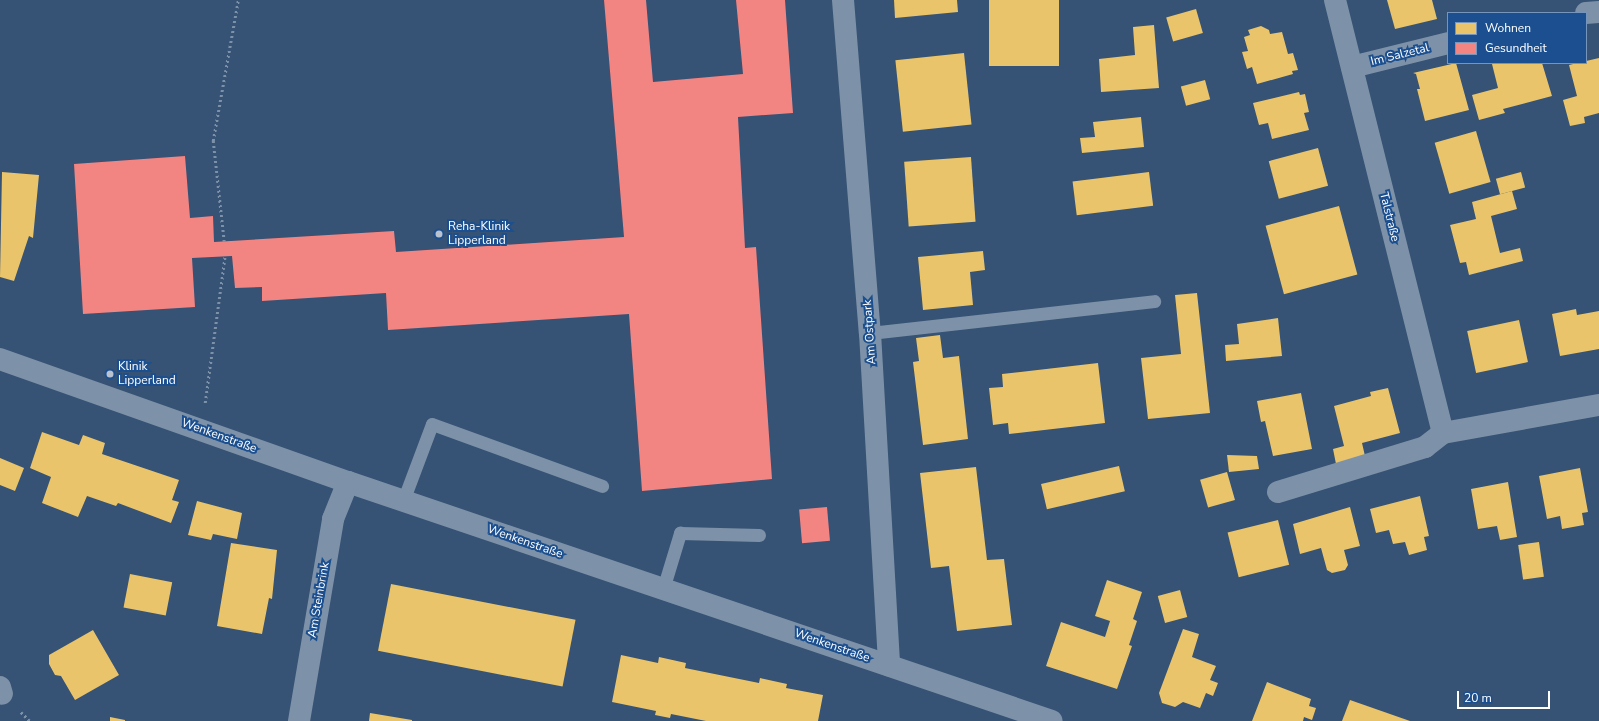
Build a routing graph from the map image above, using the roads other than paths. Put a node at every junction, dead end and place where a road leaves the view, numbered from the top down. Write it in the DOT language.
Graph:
graph roads {
  1 [pos="843,0"];
  2 [pos="1336,0"];
  3 [pos="1599,12"];
  4 [pos="1587,13"];
  5 [pos="1447,43"];
  6 [pos="1352,67"];
  7 [pos="1154,301"];
  8 [pos="870,333"];
  9 [pos="0,359"];
  10 [pos="1599,405"];
  11 [pos="1443,433"];
  12 [pos="348,482"];
  13 [pos="602,486"];
  14 [pos="1278,492"];
  15 [pos="403,501"];
  16 [pos="759,535"];
  17 [pos="663,589"];
  18 [pos="889,665"];
  19 [pos="299,721"];
  20 [pos="1052,721"];
  1 -- 8 [label="street, Am Ostpark"];
  2 -- 6 [label="street, Talstraße"];
  3 -- 4 [label="street"];
  5 -- 6 [label="street, Im Salzetal"];
  6 -- 11 [label="street, Talstraße"];
  7 -- 8 [label="lane"];
  8 -- 18 [label="street, Am Ostpark"];
  9 -- 12 [label="street, Wenkenstraße"];
  10 -- 11 [label="street"];
  11 -- 14 [label="street"];
  12 -- 15 [label="street, Wenkenstraße"];
  12 -- 19 [label="street, Am Steinbrink"];
  13 -- 15 [label="lane"];
  15 -- 17 [label="street, Wenkenstraße"];
  16 -- 17 [label="lane"];
  17 -- 18 [label="street, Wenkenstraße"];
  18 -- 20 [label="street, Wenkenstraße"];
}
